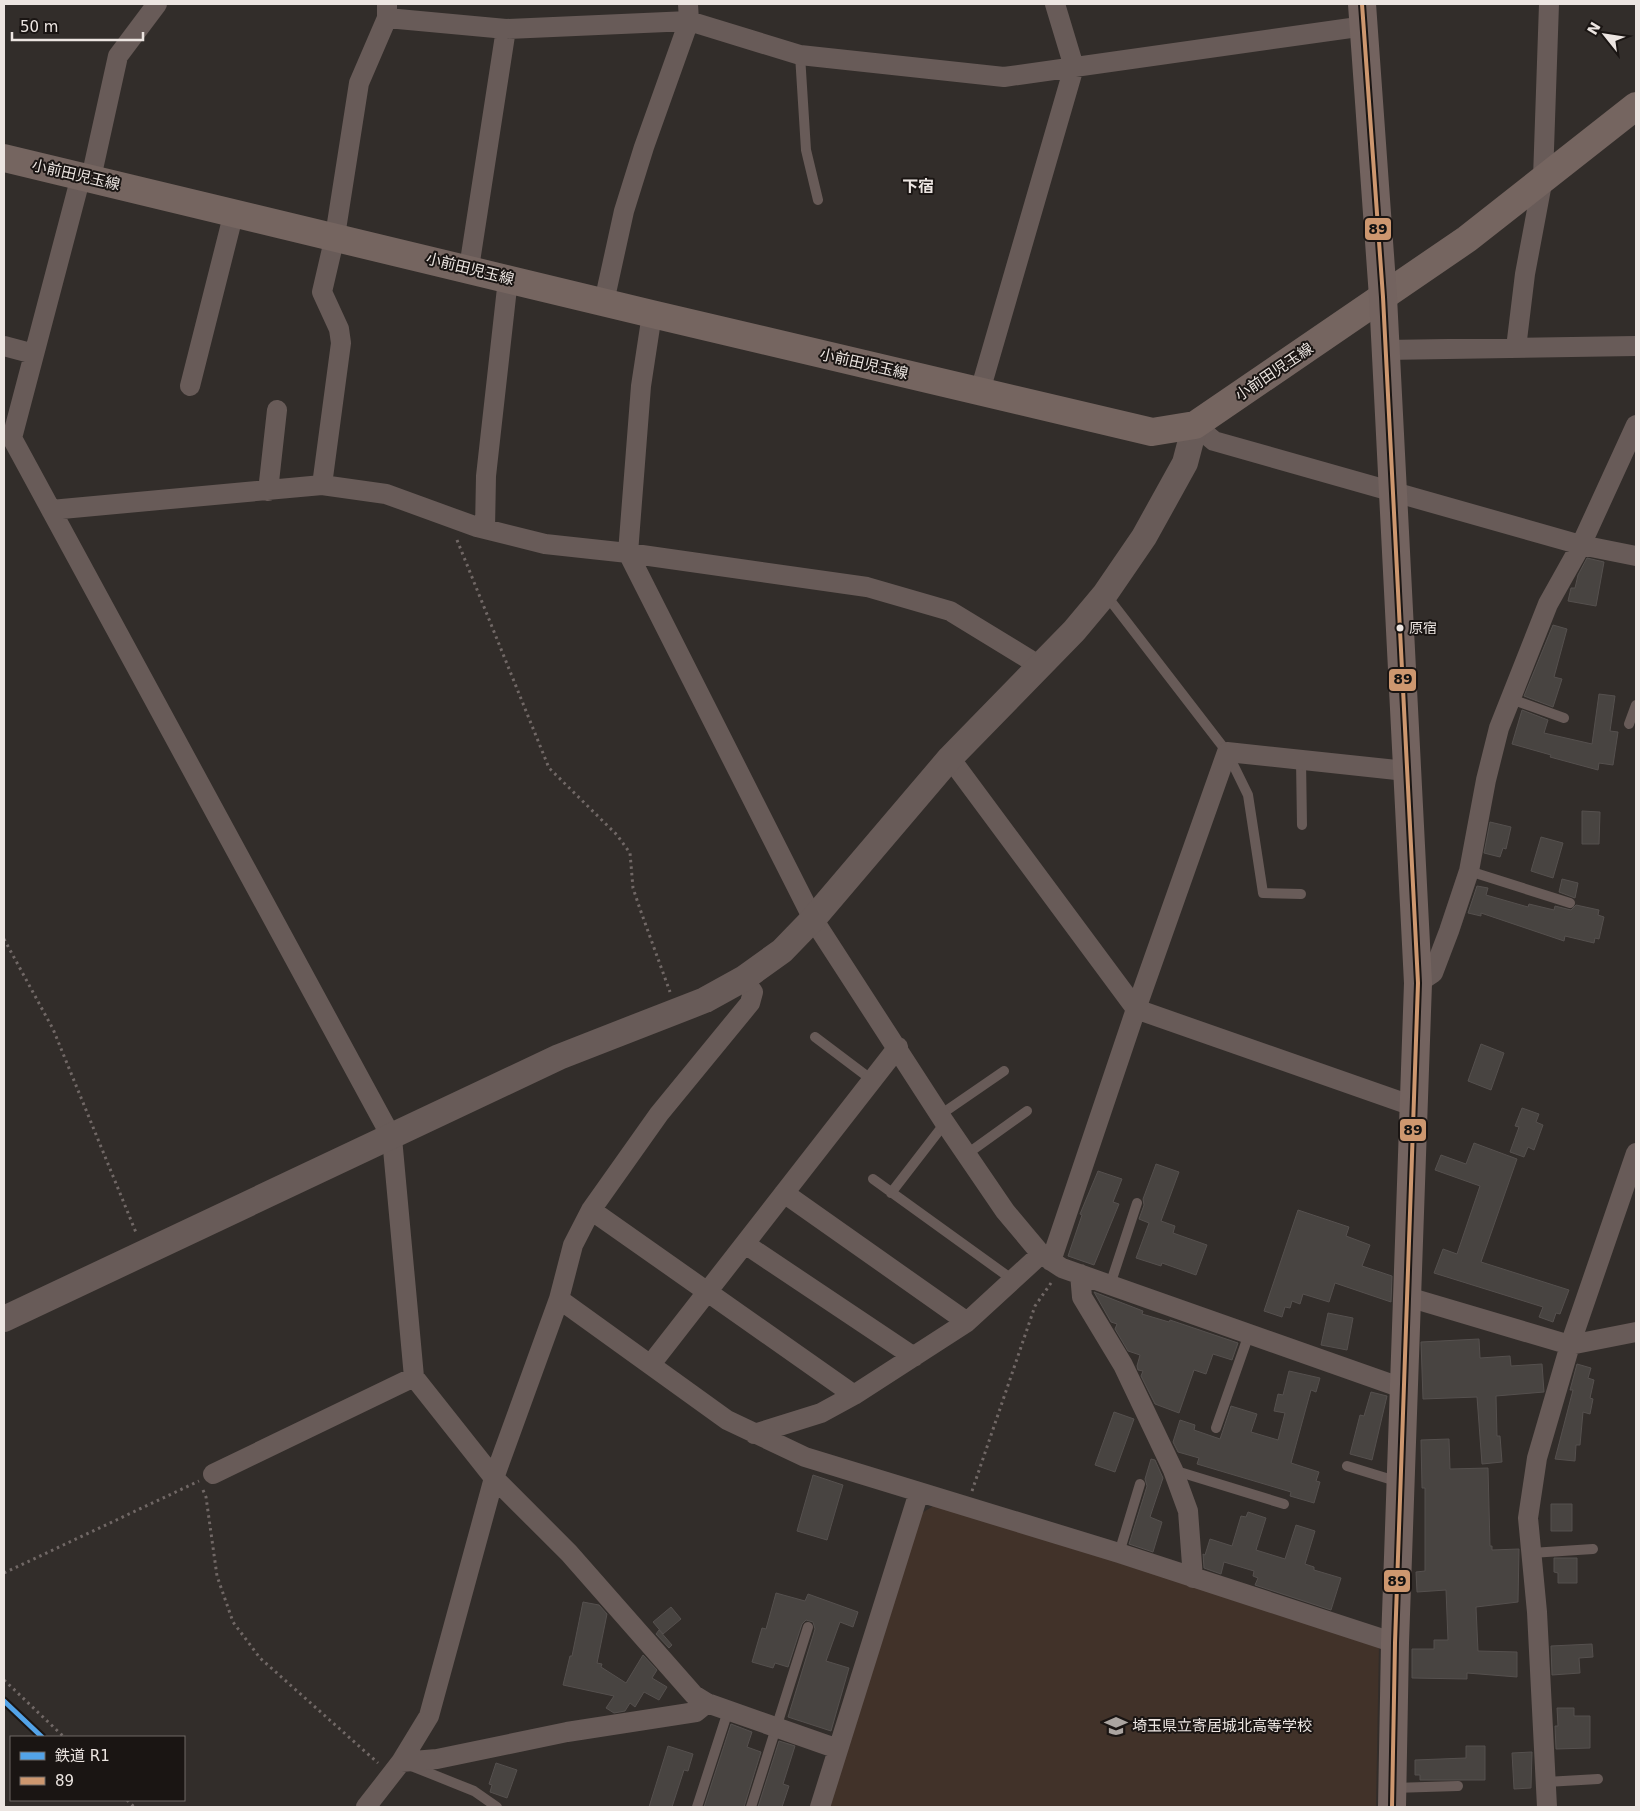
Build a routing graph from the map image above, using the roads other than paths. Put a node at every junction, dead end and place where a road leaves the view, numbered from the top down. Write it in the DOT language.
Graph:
graph roads {
  1 [pos="157,4"];
  2 [pos="1055,4"];
  3 [pos="1549,4"];
  4 [pos="387,11"];
  5 [pos="688,12"];
  6 [pos="1364,15"];
  7 [pos="506,29"];
  8 [pos="800,55"];
  9 [pos="1074,68"];
  10 [pos="1636,106"];
  11 [pos="4,158"];
  12 [pos="86,177"];
  13 [pos="1543,178"];
  14 [pos="818,200"];
  15 [pos="234,212"];
  16 [pos="335,236"];
  17 [pos="469,268"];
  18 [pos="508,279"];
  19 [pos="1383,298"];
  20 [pos="604,302"];
  21 [pos="652,314"];
  22 [pos="4,346"];
  23 [pos="1636,346"];
  24 [pos="1516,348"];
  25 [pos="1385,350"];
  26 [pos="34,354"];
  27 [pos="190,386"];
  28 [pos="980,391"];
  29 [pos="277,410"];
  30 [pos="1195,425"];
  31 [pos="1636,425"];
  32 [pos="8,440"];
  33 [pos="322,486"];
  34 [pos="268,491"];
  35 [pos="1392,491"];
  36 [pos="51,510"];
  37 [pos="485,529"];
  38 [pos="1581,545"];
  39 [pos="628,553"];
  40 [pos="1636,556"];
  41 [pos="1105,594"];
  42 [pos="1040,666"];
  43 [pos="1511,699"];
  44 [pos="1636,705"];
  45 [pos="1564,718"];
  46 [pos="1629,724"];
  47 [pos="1227,752"];
  48 [pos="950,758"];
  49 [pos="1301,760"];
  50 [pos="1406,772"];
  51 [pos="1302,825"];
  52 [pos="1469,871"];
  53 [pos="1301,894"];
  54 [pos="1570,903"];
  55 [pos="812,919"];
  56 [pos="743,978"];
  57 [pos="1418,983"];
  58 [pos="1136,1009"];
  59 [pos="815,1037"];
  60 [pos="898,1047"];
  61 [pos="1004,1071"];
  62 [pos="872,1080"];
  63 [pos="1413,1106"];
  64 [pos="1027,1111"];
  65 [pos="942,1119"];
  66 [pos="392,1138"];
  67 [pos="1636,1153"];
  68 [pos="966,1154"];
  69 [pos="873,1180"];
  70 [pos="784,1193"];
  71 [pos="891,1193"];
  72 [pos="1137,1203"];
  73 [pos="590,1210"];
  74 [pos="745,1244"];
  75 [pos="1059,1264"];
  76 [pos="1013,1280"];
  77 [pos="1110,1285"];
  78 [pos="708,1292"];
  79 [pos="1408,1297"];
  80 [pos="560,1299"];
  81 [pos="4,1319"];
  82 [pos="967,1322"];
  83 [pos="1636,1332"];
  84 [pos="1249,1334"];
  85 [pos="1570,1345"];
  86 [pos="914,1357"];
  87 [pos="651,1364"];
  88 [pos="414,1377"];
  89 [pos="1405,1388"];
  90 [pos="854,1395"];
  91 [pos="1216,1428"];
  92 [pos="754,1434"];
  93 [pos="1347,1466"];
  94 [pos="1173,1470"];
  95 [pos="206,1478"];
  96 [pos="494,1478"];
  97 [pos="1402,1483"];
  98 [pos="1140,1484"];
  99 [pos="919,1492"];
  100 [pos="1284,1504"];
  101 [pos="1593,1549"];
  102 [pos="1531,1553"];
  103 [pos="1119,1554"];
  104 [pos="1193,1578"];
  105 [pos="808,1627"];
  106 [pos="1395,1644"];
  107 [pos="707,1703"];
  108 [pos="728,1711"];
  109 [pos="777,1728"];
  110 [pos="838,1749"];
  111 [pos="396,1769"];
  112 [pos="1598,1779"];
  113 [pos="1546,1782"];
  114 [pos="1458,1786"];
  115 [pos="1392,1798"];
  116 [pos="366,1807"];
  117 [pos="496,1807"];
  118 [pos="697,1807"];
  119 [pos="750,1807"];
  120 [pos="820,1807"];
  121 [pos="1547,1807"];
  1 -- 12 [label="street"];
  2 -- 9 [label="street"];
  3 -- 13 [label="street"];
  4 -- 7 [label="street"];
  4 -- 16 [label="street"];
  5 -- 7 [label="street"];
  5 -- 8 [label="street"];
  5 -- 20 [label="street"];
  6 -- 9 [label="street"];
  6 -- 19 [label="main road"];
  7 -- 17 [label="street"];
  8 -- 9 [label="street"];
  8 -- 14 [label="lane"];
  9 -- 28 [label="street"];
  10 -- 13 [label="main road, 小前田児玉線"];
  11 -- 12 [label="main road, 小前田児玉線"];
  12 -- 15 [label="main road, 小前田児玉線"];
  12 -- 26 [label="street"];
  13 -- 19 [label="main road, 小前田児玉線"];
  13 -- 24 [label="street"];
  15 -- 16 [label="main road, 小前田児玉線"];
  15 -- 27 [label="street"];
  16 -- 17 [label="main road, 小前田児玉線"];
  16 -- 33 [label="street"];
  17 -- 18 [label="main road, 小前田児玉線"];
  18 -- 20 [label="main road, 小前田児玉線"];
  18 -- 37 [label="street"];
  19 -- 25 [label="main road"];
  19 -- 30 [label="main road, 小前田児玉線"];
  20 -- 21 [label="main road, 小前田児玉線"];
  21 -- 28 [label="main road, 小前田児玉線"];
  21 -- 39 [label="street"];
  22 -- 26 [label="street"];
  23 -- 24 [label="street"];
  24 -- 25 [label="street"];
  25 -- 35 [label="main road"];
  26 -- 32 [label="street"];
  28 -- 30 [label="main road, 小前田児玉線"];
  29 -- 34 [label="street"];
  30 -- 35 [label="street"];
  30 -- 41 [label="street"];
  31 -- 38 [label="street"];
  32 -- 36 [label="street"];
  33 -- 34 [label="street"];
  33 -- 37 [label="street"];
  34 -- 36 [label="street"];
  35 -- 38 [label="street"];
  35 -- 50 [label="main road"];
  36 -- 66 [label="street"];
  37 -- 39 [label="street"];
  38 -- 40 [label="street"];
  38 -- 43 [label="street"];
  39 -- 42 [label="street"];
  39 -- 55 [label="street"];
  41 -- 42 [label="street"];
  41 -- 47 [label="lane"];
  42 -- 48 [label="street"];
  43 -- 45 [label="lane"];
  43 -- 52 [label="street"];
  44 -- 46 [label="lane"];
  47 -- 49 [label="street"];
  47 -- 53 [label="lane"];
  47 -- 58 [label="street"];
  48 -- 55 [label="street"];
  48 -- 58 [label="street"];
  49 -- 50 [label="street"];
  49 -- 51 [label="lane"];
  50 -- 57 [label="main road"];
  52 -- 54 [label="lane"];
  52 -- 57 [label="street"];
  55 -- 56 [label="street"];
  55 -- 60 [label="street"];
  56 -- 66 [label="street"];
  56 -- 73 [label="street"];
  57 -- 63 [label="main road"];
  58 -- 63 [label="street"];
  58 -- 75 [label="street"];
  59 -- 62 [label="lane"];
  60 -- 62 [label="street"];
  60 -- 65 [label="street"];
  61 -- 65 [label="lane"];
  62 -- 70 [label="street"];
  63 -- 79 [label="main road"];
  64 -- 68 [label="lane"];
  65 -- 68 [label="street"];
  65 -- 71 [label="lane"];
  66 -- 81 [label="street"];
  66 -- 88 [label="street"];
  67 -- 85 [label="street"];
  68 -- 75 [label="street"];
  69 -- 71 [label="lane"];
  70 -- 74 [label="street"];
  70 -- 82 [label="street"];
  71 -- 76 [label="lane"];
  72 -- 77 [label="lane"];
  73 -- 78 [label="street"];
  73 -- 80 [label="street"];
  74 -- 78 [label="street"];
  74 -- 86 [label="street"];
  75 -- 76 [label="street"];
  75 -- 77 [label="street"];
  75 -- 94 [label="street"];
  76 -- 82 [label="street"];
  77 -- 84 [label="street"];
  78 -- 87 [label="street"];
  78 -- 90 [label="street"];
  79 -- 85 [label="street"];
  79 -- 89 [label="main road"];
  80 -- 87 [label="street"];
  80 -- 96 [label="street"];
  82 -- 86 [label="street"];
  83 -- 85 [label="street"];
  84 -- 89 [label="street"];
  84 -- 91 [label="lane"];
  85 -- 102 [label="street"];
  86 -- 90 [label="street"];
  87 -- 92 [label="street"];
  88 -- 95 [label="street"];
  88 -- 96 [label="street"];
  89 -- 97 [label="main road"];
  90 -- 92 [label="street"];
  92 -- 99 [label="street"];
  93 -- 97 [label="lane"];
  94 -- 100 [label="lane"];
  94 -- 104 [label="street"];
  96 -- 107 [label="street"];
  96 -- 111 [label="street"];
  97 -- 106 [label="main road"];
  98 -- 103 [label="lane"];
  99 -- 103 [label="street"];
  99 -- 110 [label="street"];
  101 -- 102 [label="lane"];
  102 -- 113 [label="street"];
  103 -- 104 [label="street"];
  104 -- 106 [label="street"];
  105 -- 109 [label="lane"];
  106 -- 115 [label="main road"];
  107 -- 108 [label="street"];
  107 -- 111 [label="street"];
  108 -- 109 [label="street"];
  108 -- 118 [label="lane"];
  109 -- 110 [label="street"];
  109 -- 119 [label="lane"];
  110 -- 120 [label="street"];
  111 -- 116 [label="street"];
  111 -- 117 [label="lane"];
  112 -- 113 [label="lane"];
  113 -- 121 [label="street"];
  114 -- 115 [label="lane"];
}
